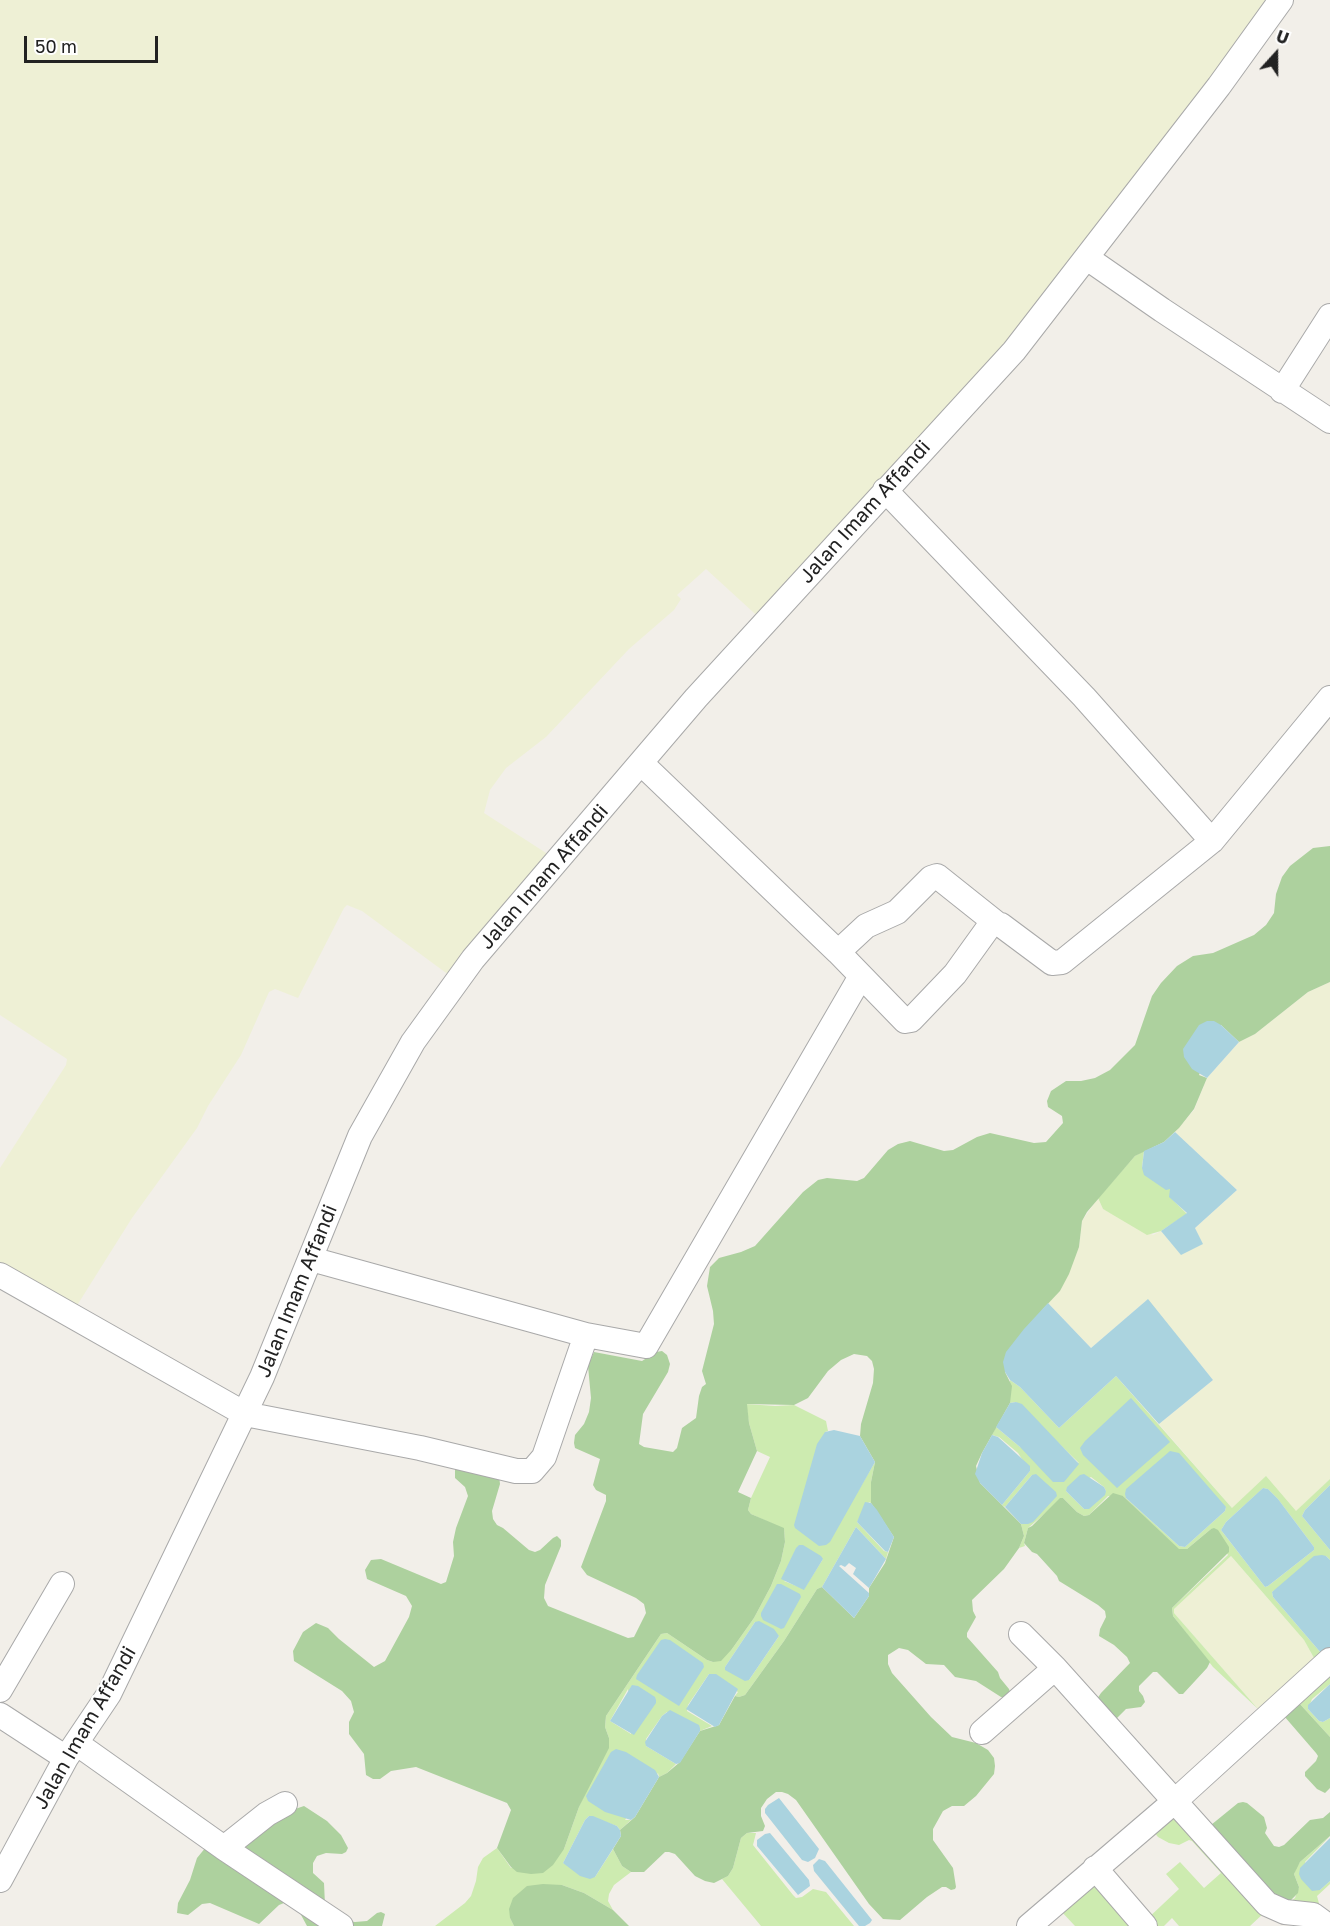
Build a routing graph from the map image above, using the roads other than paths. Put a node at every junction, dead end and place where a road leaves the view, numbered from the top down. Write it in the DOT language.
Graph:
graph roads {
  1 [pos="1281,0"];
  2 [pos="1087,258"];
  3 [pos="1330,316"];
  4 [pos="1282,391"];
  5 [pos="1330,422"];
  6 [pos="885,490"];
  7 [pos="1330,698"];
  8 [pos="641,763"];
  9 [pos="1212,840"];
  10 [pos="996,923"];
  11 [pos="838,952"];
  12 [pos="861,976"];
  13 [pos="311,1259"];
  14 [pos="0,1275"];
  15 [pos="586,1335"];
  16 [pos="245,1414"];
  17 [pos="62,1584"];
  18 [pos="1021,1634"];
  19 [pos="1330,1660"];
  20 [pos="1055,1668"];
  21 [pos="0,1690"];
  22 [pos="0,1715"];
  23 [pos="982,1732"];
  24 [pos="71,1751"];
  25 [pos="1175,1801"];
  26 [pos="285,1804"];
  27 [pos="224,1848"];
  28 [pos="1095,1868"];
  29 [pos="0,1880"];
  30 [pos="340,1926"];
  31 [pos="1029,1926"];
  32 [pos="1145,1926"];
  33 [pos="1328,1926"];
  1 -- 2 [label="street, Jalan Imam Affandi"];
  2 -- 4 [label="street"];
  2 -- 6 [label="street, Jalan Imam Affandi"];
  3 -- 4 [label="street"];
  4 -- 5 [label="street"];
  6 -- 8 [label="street, Jalan Imam Affandi"];
  6 -- 9 [label="street"];
  7 -- 9 [label="street"];
  8 -- 11 [label="street"];
  8 -- 13 [label="street, Jalan Imam Affandi"];
  9 -- 10 [label="street"];
  10 -- 11 [label="street"];
  10 -- 12 [label="street"];
  11 -- 12 [label="street"];
  12 -- 15 [label="street"];
  13 -- 15 [label="street"];
  13 -- 16 [label="street, Jalan Imam Affandi"];
  14 -- 16 [label="street"];
  15 -- 16 [label="street"];
  16 -- 24 [label="street, Jalan Imam Affandi"];
  17 -- 21 [label="street"];
  18 -- 20 [label="street"];
  19 -- 25 [label="street"];
  20 -- 23 [label="street"];
  20 -- 25 [label="street"];
  22 -- 24 [label="street"];
  24 -- 27 [label="street"];
  24 -- 29 [label="street, Jalan Imam Affandi"];
  25 -- 28 [label="street"];
  25 -- 33 [label="street"];
  26 -- 27 [label="street"];
  27 -- 30 [label="street"];
  28 -- 31 [label="street"];
  28 -- 32 [label="street"];
}
